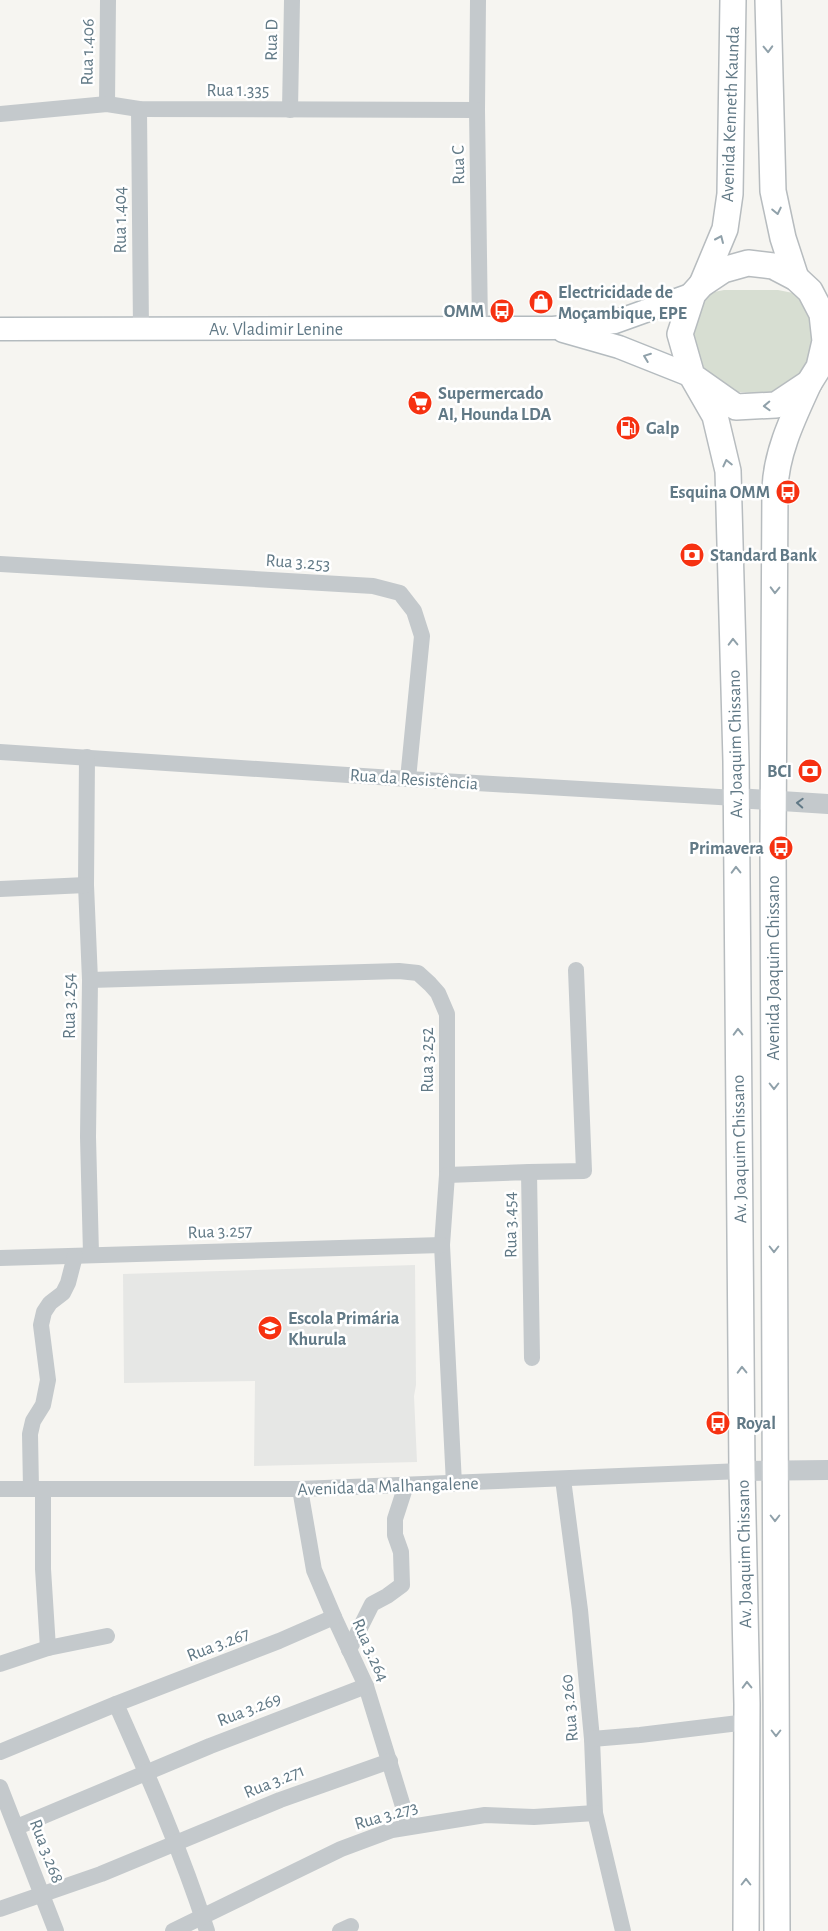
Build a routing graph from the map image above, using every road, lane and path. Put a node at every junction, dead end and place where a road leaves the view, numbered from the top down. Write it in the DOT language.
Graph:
graph roads {
  1 [pos="108,0"];
  2 [pos="292,0"];
  3 [pos="478,0"];
  4 [pos="733,0"];
  5 [pos="768,0"];
  6 [pos="106,104"];
  7 [pos="139,109"];
  8 [pos="290,110"];
  9 [pos="477,110"];
  10 [pos="0,114"];
  11 [pos="698,289"];
  12 [pos="811,289"];
  13 [pos="480,328"];
  14 [pos="553,328"];
  15 [pos="0,329"];
  16 [pos="141,330"];
  17 [pos="819,371"];
  18 [pos="692,376"];
  19 [pos="0,564"];
  20 [pos="0,752"];
  21 [pos="87,757"];
  22 [pos="408,780"];
  23 [pos="736,798"];
  24 [pos="773,801"];
  25 [pos="828,804"];
  26 [pos="86,885"];
  27 [pos="0,889"];
  28 [pos="576,970"];
  29 [pos="90,980"];
  30 [pos="529,1172"];
  31 [pos="447,1174"];
  32 [pos="442,1245"];
  33 [pos="91,1254"];
  34 [pos="74,1256"];
  35 [pos="0,1258"];
  36 [pos="532,1358"];
  37 [pos="775,1470"];
  38 [pos="828,1470"];
  39 [pos="742,1471"];
  40 [pos="563,1479"];
  41 [pos="454,1484"];
  42 [pos="406,1486"];
  43 [pos="0,1489"];
  44 [pos="37,1489"];
  45 [pos="300,1489"];
  46 [pos="334,1617"];
  47 [pos="107,1636"];
  48 [pos="48,1648"];
  49 [pos="349,1650"];
  50 [pos="0,1664"];
  51 [pos="366,1686"];
  52 [pos="116,1704"];
  53 [pos="747,1722"];
  54 [pos="592,1739"];
  55 [pos="0,1752"];
  56 [pos="390,1761"];
  57 [pos="146,1772"];
  58 [pos="0,1787"];
  59 [pos="3,1804"];
  60 [pos="595,1813"];
  61 [pos="409,1826"];
  62 [pos="16,1827"];
  63 [pos="175,1843"];
  64 [pos="43,1895"];
  65 [pos="0,1909"];
  66 [pos="205,1924"];
  67 [pos="56,1931"];
  68 [pos="173,1931"];
  69 [pos="623,1931"];
  70 [pos="746,1931"];
  71 [pos="777,1931"];
  1 -- 6 [label="street, Rua 1.406"];
  2 -- 8 [label="street, Rua D"];
  3 -- 9 [label="street, Rua C"];
  11 -- 4 [label="main road, Avenida Kenneth Kaunda, one-way"];
  5 -- 12 [label="main road, Avenida Kenneth Kaunda, one-way"];
  6 -- 7 [label="street, Rua 1.335"];
  6 -- 10 [label="street, Rua 1.335"];
  7 -- 8 [label="street, Rua 1.335"];
  7 -- 16 [label="street, Rua 1.404"];
  8 -- 9 [label="street, Rua 1.335"];
  9 -- 13 [label="street, Rua C"];
  11 -- 12 [label="main road"];
  11 -- 14 [label="main road, Av. Vladimir Lenine"];
  11 -- 18 [label="main road"];
  12 -- 17 [label="main road"];
  13 -- 14 [label="main road, Av. Vladimir Lenine"];
  13 -- 16 [label="main road, Av. Vladimir Lenine"];
  18 -- 14 [label="main road, Av. Vladimir Lenine, one-way"];
  15 -- 16 [label="main road, Av. Vladimir Lenine"];
  17 -- 18 [label="main road, one-way"];
  17 -- 24 [label="main road, Avenida Joaquim Chissano, one-way"];
  23 -- 18 [label="main road, Av. Joaquim Chissano, one-way"];
  19 -- 22 [label="street, Rua 3.253"];
  20 -- 21 [label="street, Rua da Resistência"];
  21 -- 22 [label="street, Rua da Resistência"];
  21 -- 26 [label="street, Rua 3.254"];
  22 -- 23 [label="street, Rua da Resistência"];
  23 -- 24 [label="street, Rua da Resistência"];
  39 -- 23 [label="main road, Av. Joaquim Chissano, one-way"];
  25 -- 24 [label="street, Rua da Resistência, one-way"];
  24 -- 37 [label="main road, Avenida Joaquim Chissano, one-way"];
  26 -- 27 [label="street"];
  26 -- 29 [label="street, Rua 3.254"];
  28 -- 30 [label="street"];
  29 -- 31 [label="street, Rua 3.252"];
  29 -- 33 [label="street, Rua 3.254"];
  30 -- 31 [label="street, Rua 3.454"];
  30 -- 36 [label="street, Rua 3.454"];
  31 -- 32 [label="street, Rua 3.252"];
  32 -- 33 [label="street, Rua 3.257"];
  32 -- 41 [label="street, Rua 3.252"];
  33 -- 34 [label="street, Rua 3.257"];
  34 -- 35 [label="street, Rua 3.257"];
  34 -- 44 [label="street"];
  37 -- 38 [label="street, Avenida da Malhangalene"];
  37 -- 39 [label="street, Avenida da Malhangalene"];
  37 -- 71 [label="main road, Av. Joaquim Chissano, one-way"];
  39 -- 40 [label="street, Avenida da Malhangalene"];
  53 -- 39 [label="main road, Av. Joaquim Chissano, one-way"];
  40 -- 41 [label="street, Avenida da Malhangalene"];
  40 -- 54 [label="street, Rua 3.260"];
  41 -- 42 [label="street, Avenida da Malhangalene"];
  42 -- 45 [label="street, Avenida da Malhangalene"];
  42 -- 49 [label="street"];
  43 -- 44 [label="street, Avenida da Malhangalene"];
  44 -- 45 [label="street, Avenida da Malhangalene"];
  44 -- 48 [label="street"];
  45 -- 46 [label="street, Rua 3.264"];
  46 -- 49 [label="street, Rua 3.264"];
  46 -- 52 [label="street, Rua 3.267"];
  47 -- 48 [label="street"];
  48 -- 50 [label="street"];
  49 -- 51 [label="street, Rua 3.264"];
  51 -- 56 [label="street, Rua 3.264"];
  51 -- 57 [label="street, Rua 3.269"];
  52 -- 55 [label="street, Rua 3.267"];
  52 -- 57 [label="street"];
  53 -- 54 [label="street"];
  70 -- 53 [label="main road, Av. Joaquim Chissano, one-way"];
  54 -- 60 [label="street, Rua 3.260"];
  56 -- 61 [label="street, Rua 3.264"];
  56 -- 63 [label="street, Rua 3.271"];
  57 -- 62 [label="street, Rua 3.269"];
  57 -- 63 [label="street"];
  58 -- 59 [label="street, Rua 3.268"];
  59 -- 62 [label="street, Rua 3.268"];
  60 -- 61 [label="street, Rua 3.273"];
  60 -- 69 [label="street, Rua 3.260"];
  61 -- 66 [label="street, Rua 3.273"];
  62 -- 64 [label="street, Rua 3.268"];
  63 -- 64 [label="street, Rua 3.271"];
  63 -- 66 [label="street"];
  64 -- 65 [label="street, Rua 3.271"];
  64 -- 67 [label="street, Rua 3.268"];
  66 -- 68 [label="street, Rua 3.273"];
}
